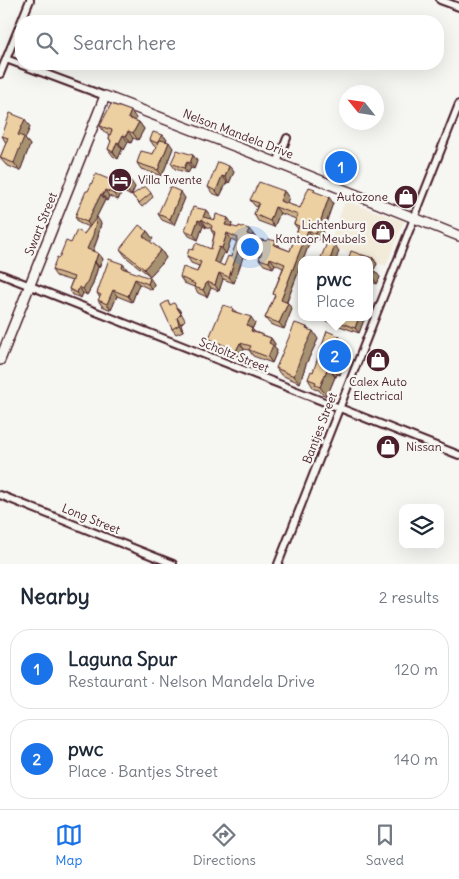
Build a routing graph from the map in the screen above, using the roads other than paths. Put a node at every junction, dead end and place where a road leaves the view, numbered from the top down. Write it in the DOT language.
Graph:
graph roads {
  1 [pos="30,0"];
  2 [pos="440,0"];
  3 [pos="459,8"];
  4 [pos="24,15"];
  5 [pos="15,37"];
  6 [pos="6,59"];
  7 [pos="15,62"];
  8 [pos="35,70"];
  9 [pos="0,74"];
  10 [pos="105,96"];
  11 [pos="459,104"];
  12 [pos="286,138"];
  13 [pos="277,163"];
  14 [pos="414,218"];
  15 [pos="459,236"];
  16 [pos="0,274"];
  17 [pos="30,286"];
  18 [pos="0,360"];
  19 [pos="340,409"];
  20 [pos="459,455"];
  21 [pos="0,495"];
  22 [pos="174,564"];
  23 [pos="278,564"];
  1 -- 4 [label="street"];
  2 -- 3 [label="street"];
  5 -- 6 [label="street"];
  6 -- 7 [label="street, Nelson Mandela Drive"];
  6 -- 9 [label="street"];
  8 -- 10 [label="street, Nelson Mandela Drive"];
  10 -- 13 [label="main road, Nelson Mandela Drive"];
  10 -- 17 [label="main road, Swart Street"];
  11 -- 14 [label="street, Bantjes Street"];
  12 -- 13 [label="street"];
  13 -- 14 [label="main road, Nelson Mandela Drive"];
  14 -- 15 [label="main road, Nelson Mandela Drive"];
  14 -- 19 [label="street, Bantjes Street"];
  16 -- 17 [label="street, Scholtz Street"];
  17 -- 18 [label="main road, Swart Street"];
  17 -- 19 [label="street, Scholtz Street"];
  19 -- 20 [label="street, Scholtz Street"];
  19 -- 23 [label="street, Bantjes Street"];
  21 -- 22 [label="street, Long Street"];
}
